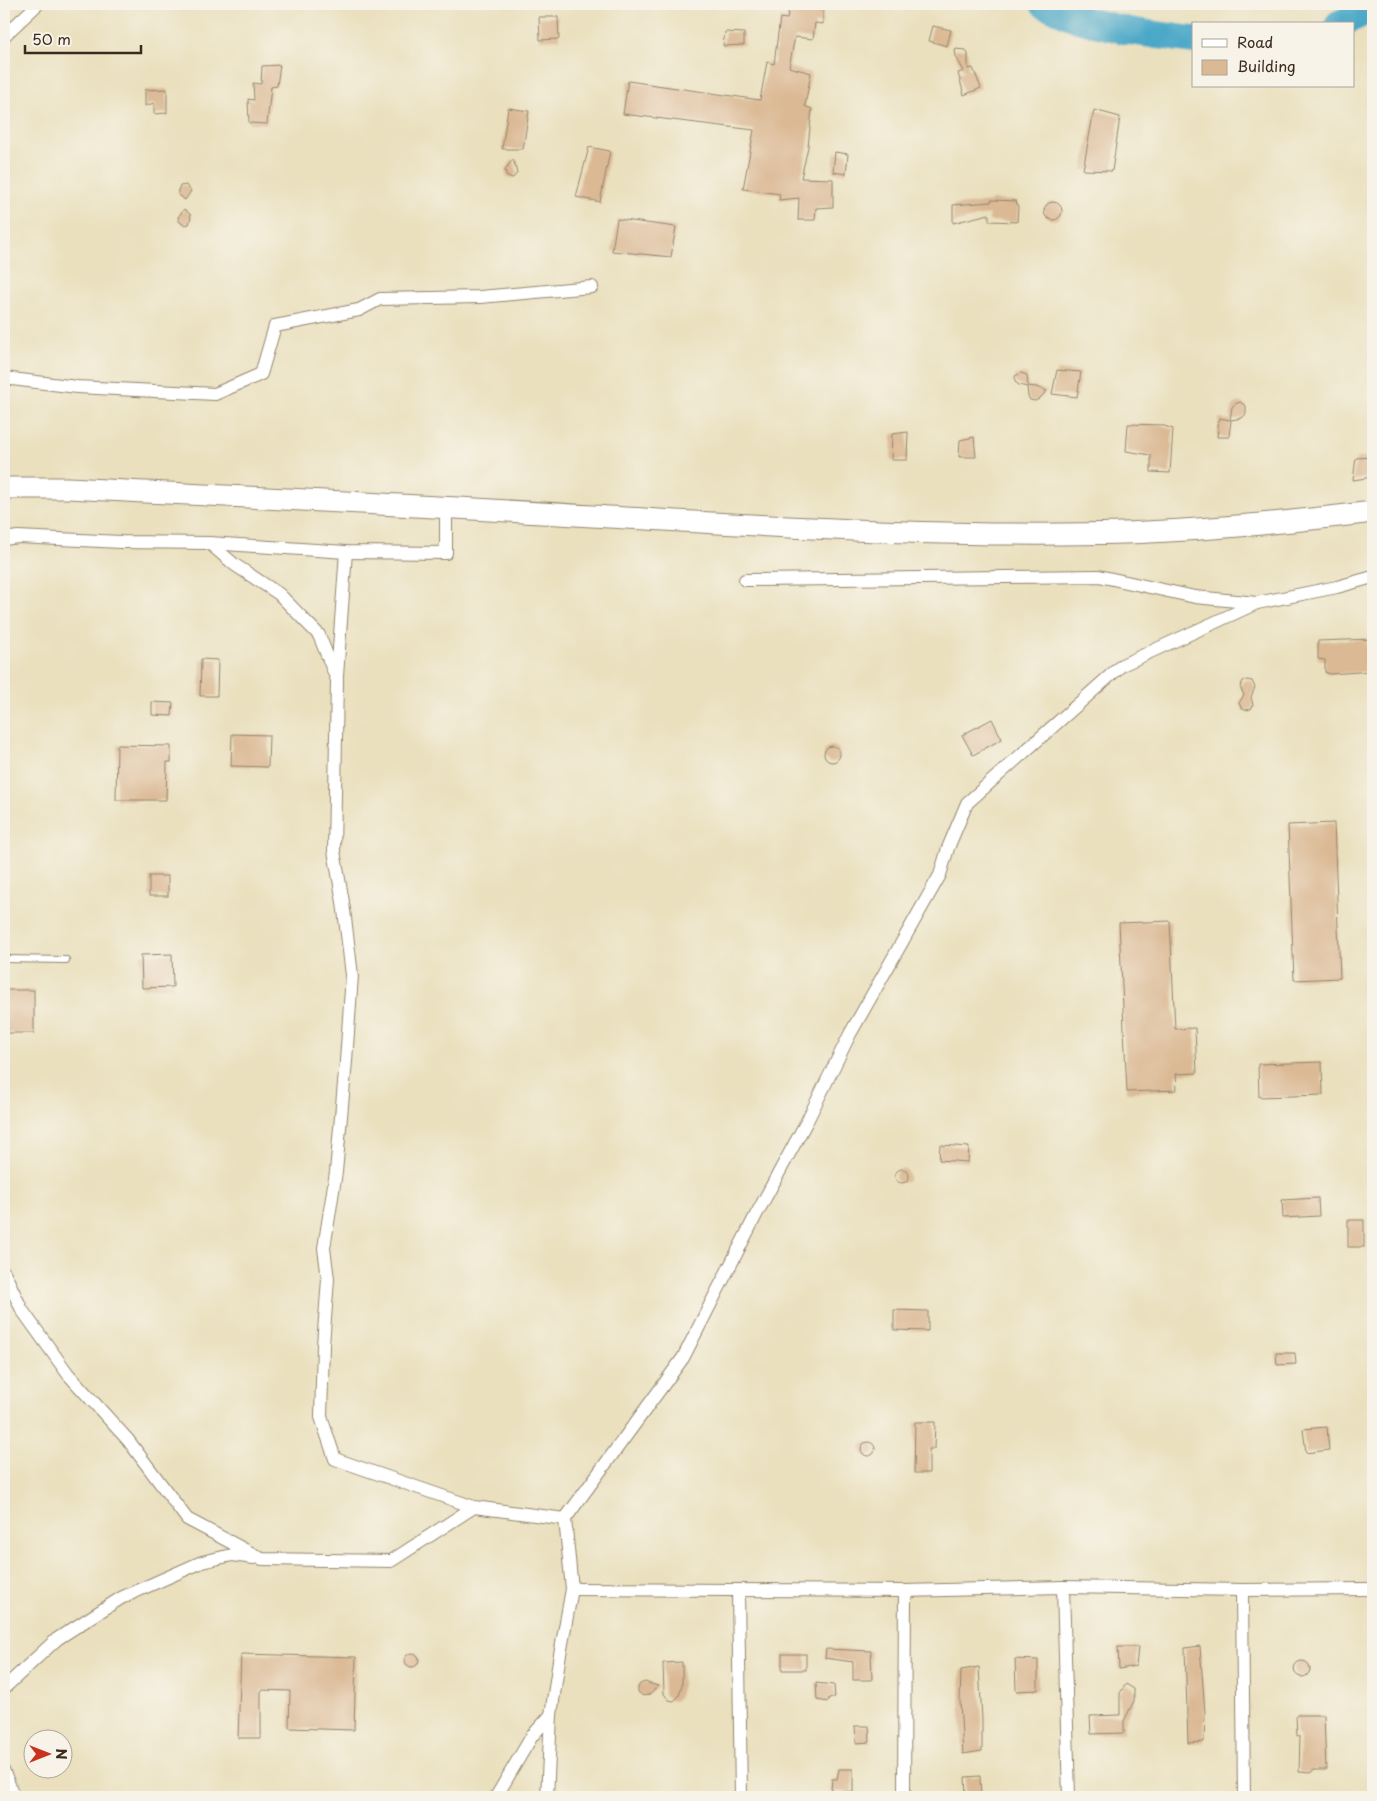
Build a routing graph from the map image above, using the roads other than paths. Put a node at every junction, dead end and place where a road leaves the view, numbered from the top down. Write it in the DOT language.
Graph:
graph roads {
  1 [pos="38,4"];
  2 [pos="4,36"];
  3 [pos="592,287"];
  4 [pos="4,378"];
  5 [pos="4,488"];
  6 [pos="446,507"];
  7 [pos="1373,512"];
  8 [pos="4,539"];
  9 [pos="209,543"];
  10 [pos="346,552"];
  11 [pos="1373,576"];
  12 [pos="745,580"];
  13 [pos="1257,603"];
  14 [pos="337,680"];
  15 [pos="4,959"];
  16 [pos="66,960"];
  17 [pos="4,1272"];
  18 [pos="474,1507"];
  19 [pos="565,1520"];
  20 [pos="262,1559"];
  21 [pos="1063,1587"];
  22 [pos="572,1589"];
  23 [pos="1373,1589"];
  24 [pos="738,1590"];
  25 [pos="1242,1590"];
  26 [pos="905,1591"];
  27 [pos="4,1688"];
  28 [pos="552,1715"];
  29 [pos="4,1772"];
  30 [pos="14,1797"];
  31 [pos="496,1797"];
  32 [pos="547,1797"];
  33 [pos="740,1797"];
  34 [pos="904,1797"];
  35 [pos="1069,1797"];
  36 [pos="1244,1797"];
  1 -- 2 [label="street"];
  3 -- 4 [label="street"];
  5 -- 6 [label="main road"];
  6 -- 7 [label="main road"];
  6 -- 10 [label="street"];
  8 -- 9 [label="street"];
  9 -- 10 [label="street"];
  9 -- 14 [label="street"];
  10 -- 14 [label="street"];
  11 -- 13 [label="street"];
  12 -- 13 [label="street"];
  13 -- 19 [label="street"];
  14 -- 18 [label="street"];
  15 -- 16 [label="lane"];
  17 -- 20 [label="street"];
  18 -- 19 [label="street"];
  18 -- 20 [label="street"];
  19 -- 22 [label="street"];
  20 -- 27 [label="street"];
  21 -- 25 [label="street"];
  21 -- 26 [label="street"];
  21 -- 35 [label="street"];
  22 -- 24 [label="street"];
  22 -- 28 [label="street"];
  23 -- 25 [label="street"];
  24 -- 26 [label="street"];
  24 -- 33 [label="street"];
  25 -- 36 [label="street"];
  26 -- 34 [label="street"];
  28 -- 31 [label="street"];
  28 -- 32 [label="street"];
  29 -- 30 [label="street"];
}
